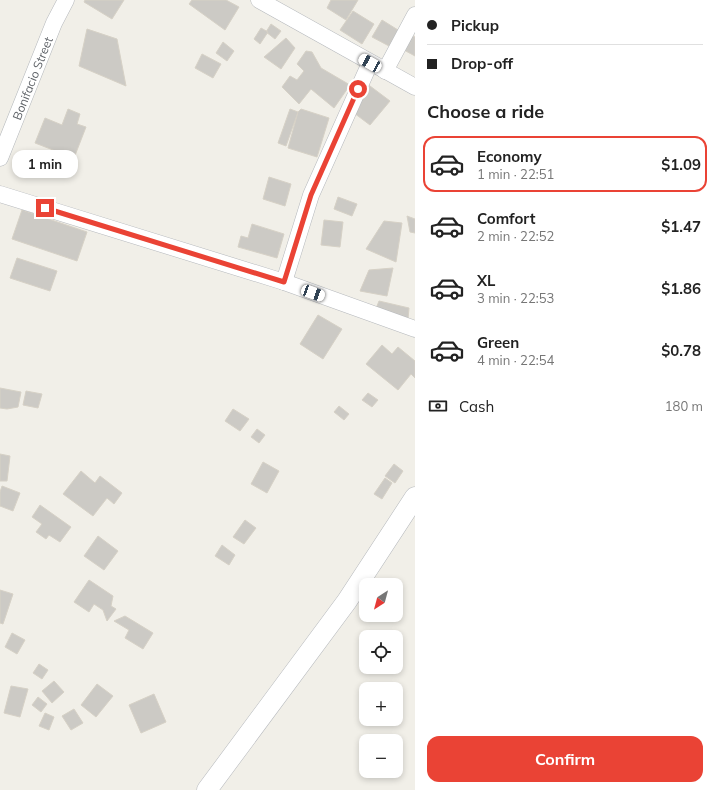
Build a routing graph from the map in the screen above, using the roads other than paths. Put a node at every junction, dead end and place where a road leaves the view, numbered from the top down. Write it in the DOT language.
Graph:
graph roads {
  1 [pos="66,0"];
  2 [pos="259,0"];
  3 [pos="415,15"];
  4 [pos="370,63"];
  5 [pos="385,71"];
  6 [pos="415,87"];
  7 [pos="0,158"];
  8 [pos="0,194"];
  9 [pos="284,282"];
  10 [pos="415,329"];
  11 [pos="415,497"];
  12 [pos="207,790"];
  1 -- 7 [label="street, Bonifacio Street"];
  2 -- 4 [label="street"];
  3 -- 5 [label="street"];
  4 -- 5 [label="street"];
  4 -- 9 [label="street"];
  5 -- 6 [label="street"];
  8 -- 9 [label="street"];
  9 -- 10 [label="street"];
  11 -- 12 [label="street"];
}
